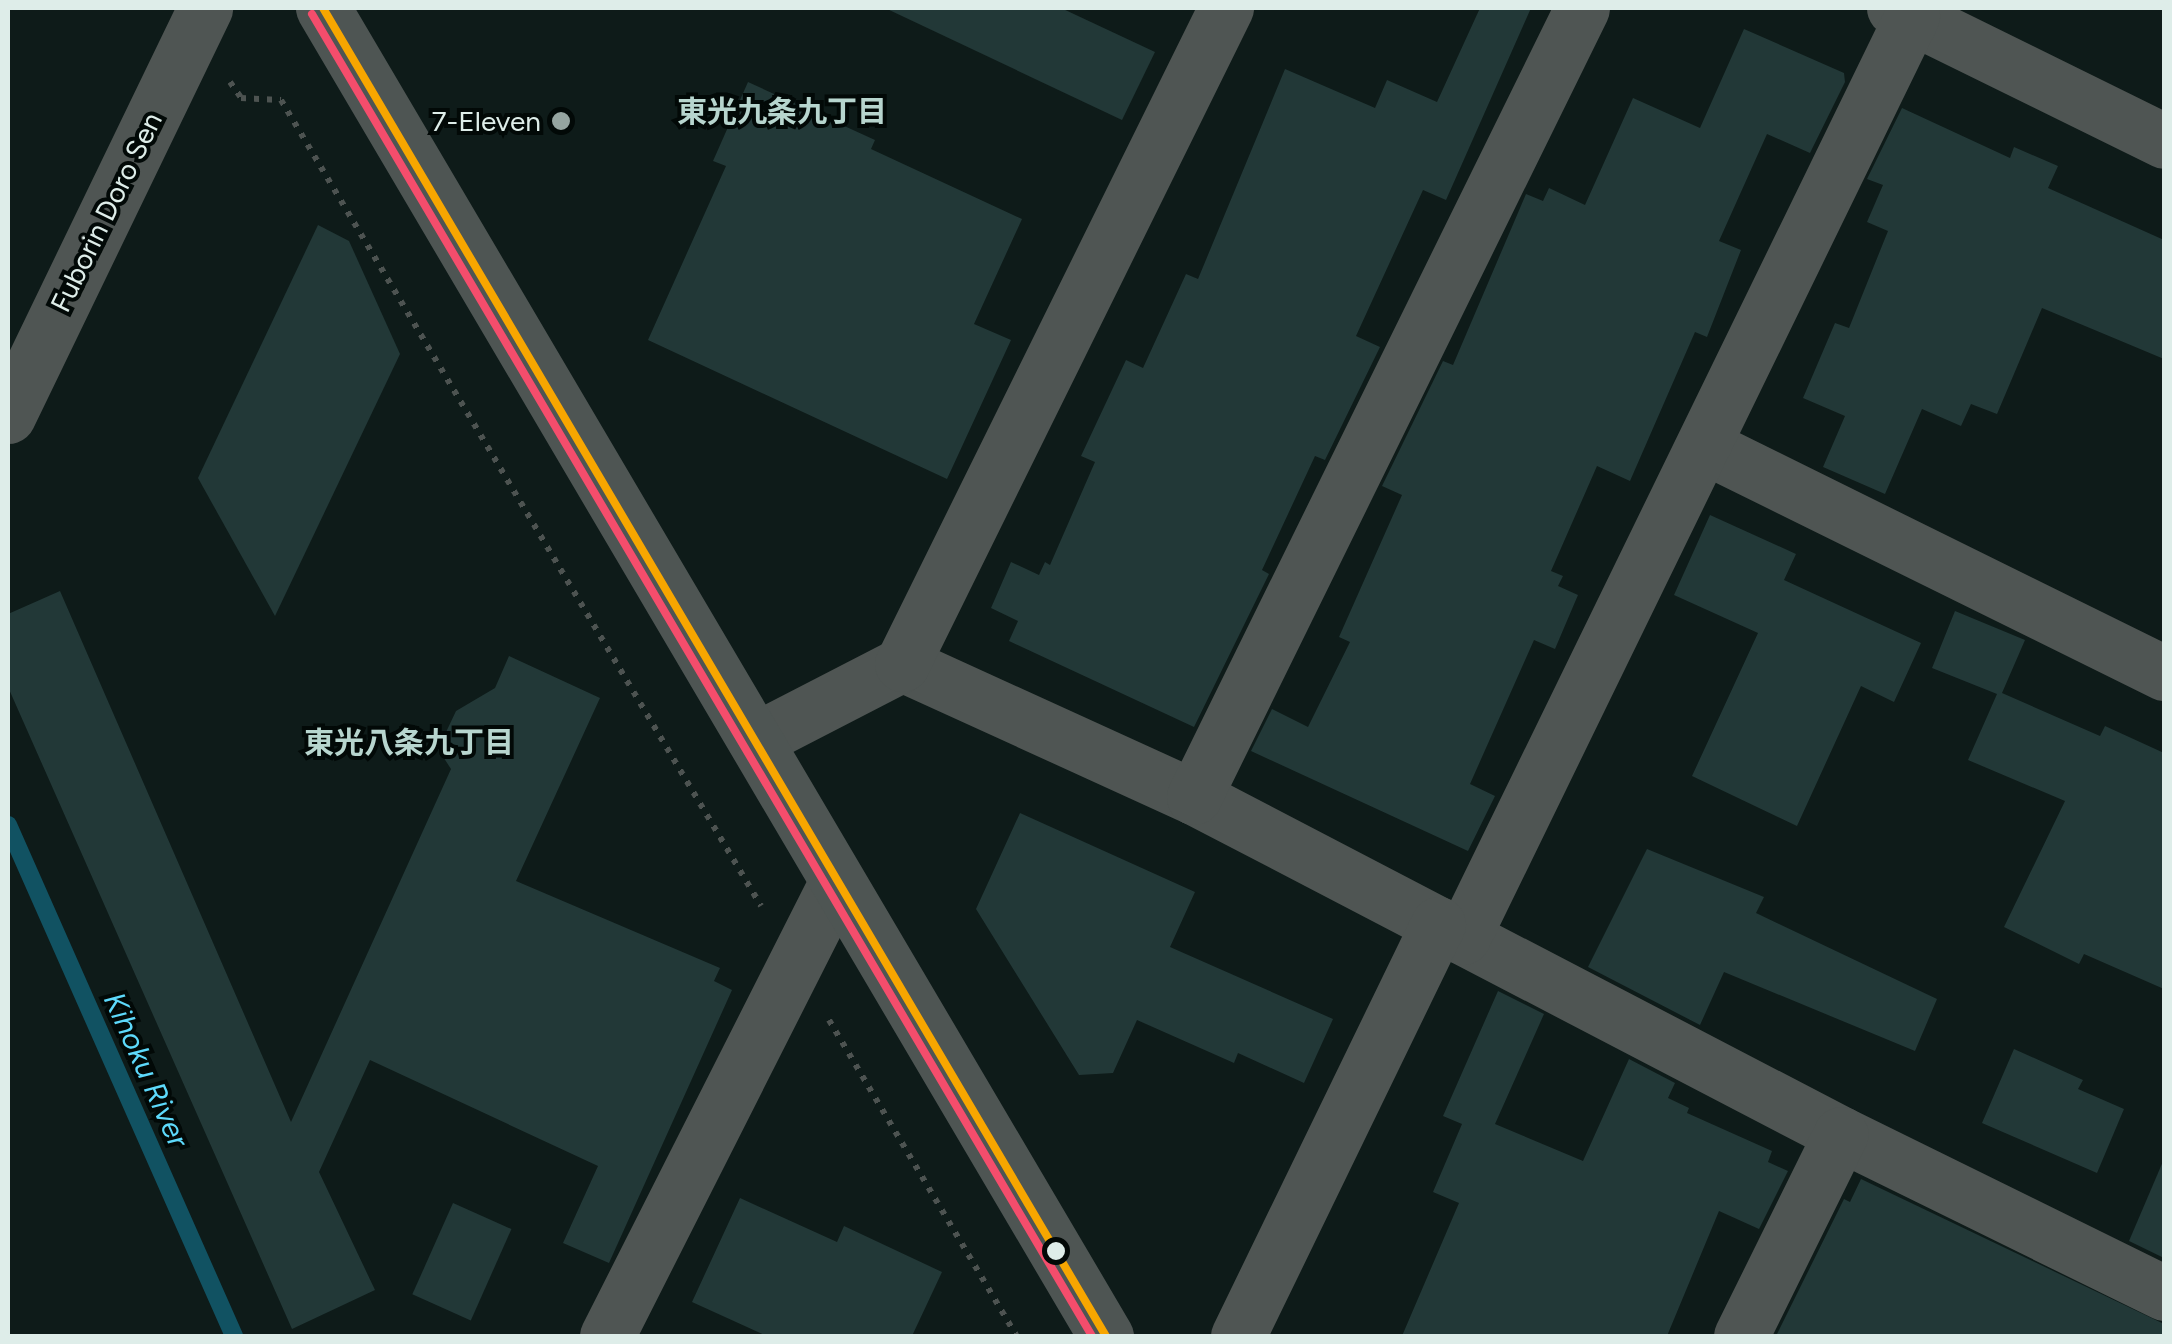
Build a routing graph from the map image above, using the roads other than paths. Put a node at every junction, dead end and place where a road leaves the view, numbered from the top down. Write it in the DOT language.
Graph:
graph roads {
  1 [pos="323,8"];
  2 [pos="1226,8"];
  3 [pos="1582,8"];
  4 [pos="1903,12"];
  5 [pos="200,18"];
  6 [pos="2164,141"];
  7 [pos="8,416"];
  8 [pos="1704,446"];
  9 [pos="902,664"];
  10 [pos="2164,673"];
  11 [pos="755,740"];
  12 [pos="1194,798"];
  13 [pos="836,883"];
  14 [pos="1450,931"];
  15 [pos="1840,1134"];
  16 [pos="2164,1293"];
  17 [pos="606,1336"];
  18 [pos="1106,1336"];
  19 [pos="1238,1336"];
  20 [pos="1741,1336"];
  1 -- 11 [label="main road"];
  2 -- 9 [label="street"];
  3 -- 12 [label="street"];
  4 -- 6 [label="street"];
  4 -- 8 [label="street"];
  5 -- 7 [label="street, Fuborin Doro Sen"];
  8 -- 10 [label="street"];
  8 -- 14 [label="street"];
  9 -- 11 [label="street"];
  9 -- 12 [label="street"];
  11 -- 13 [label="main road"];
  12 -- 14 [label="street"];
  13 -- 17 [label="street"];
  13 -- 18 [label="main road"];
  14 -- 15 [label="street"];
  14 -- 19 [label="street"];
  15 -- 16 [label="street"];
  15 -- 20 [label="street"];
}
